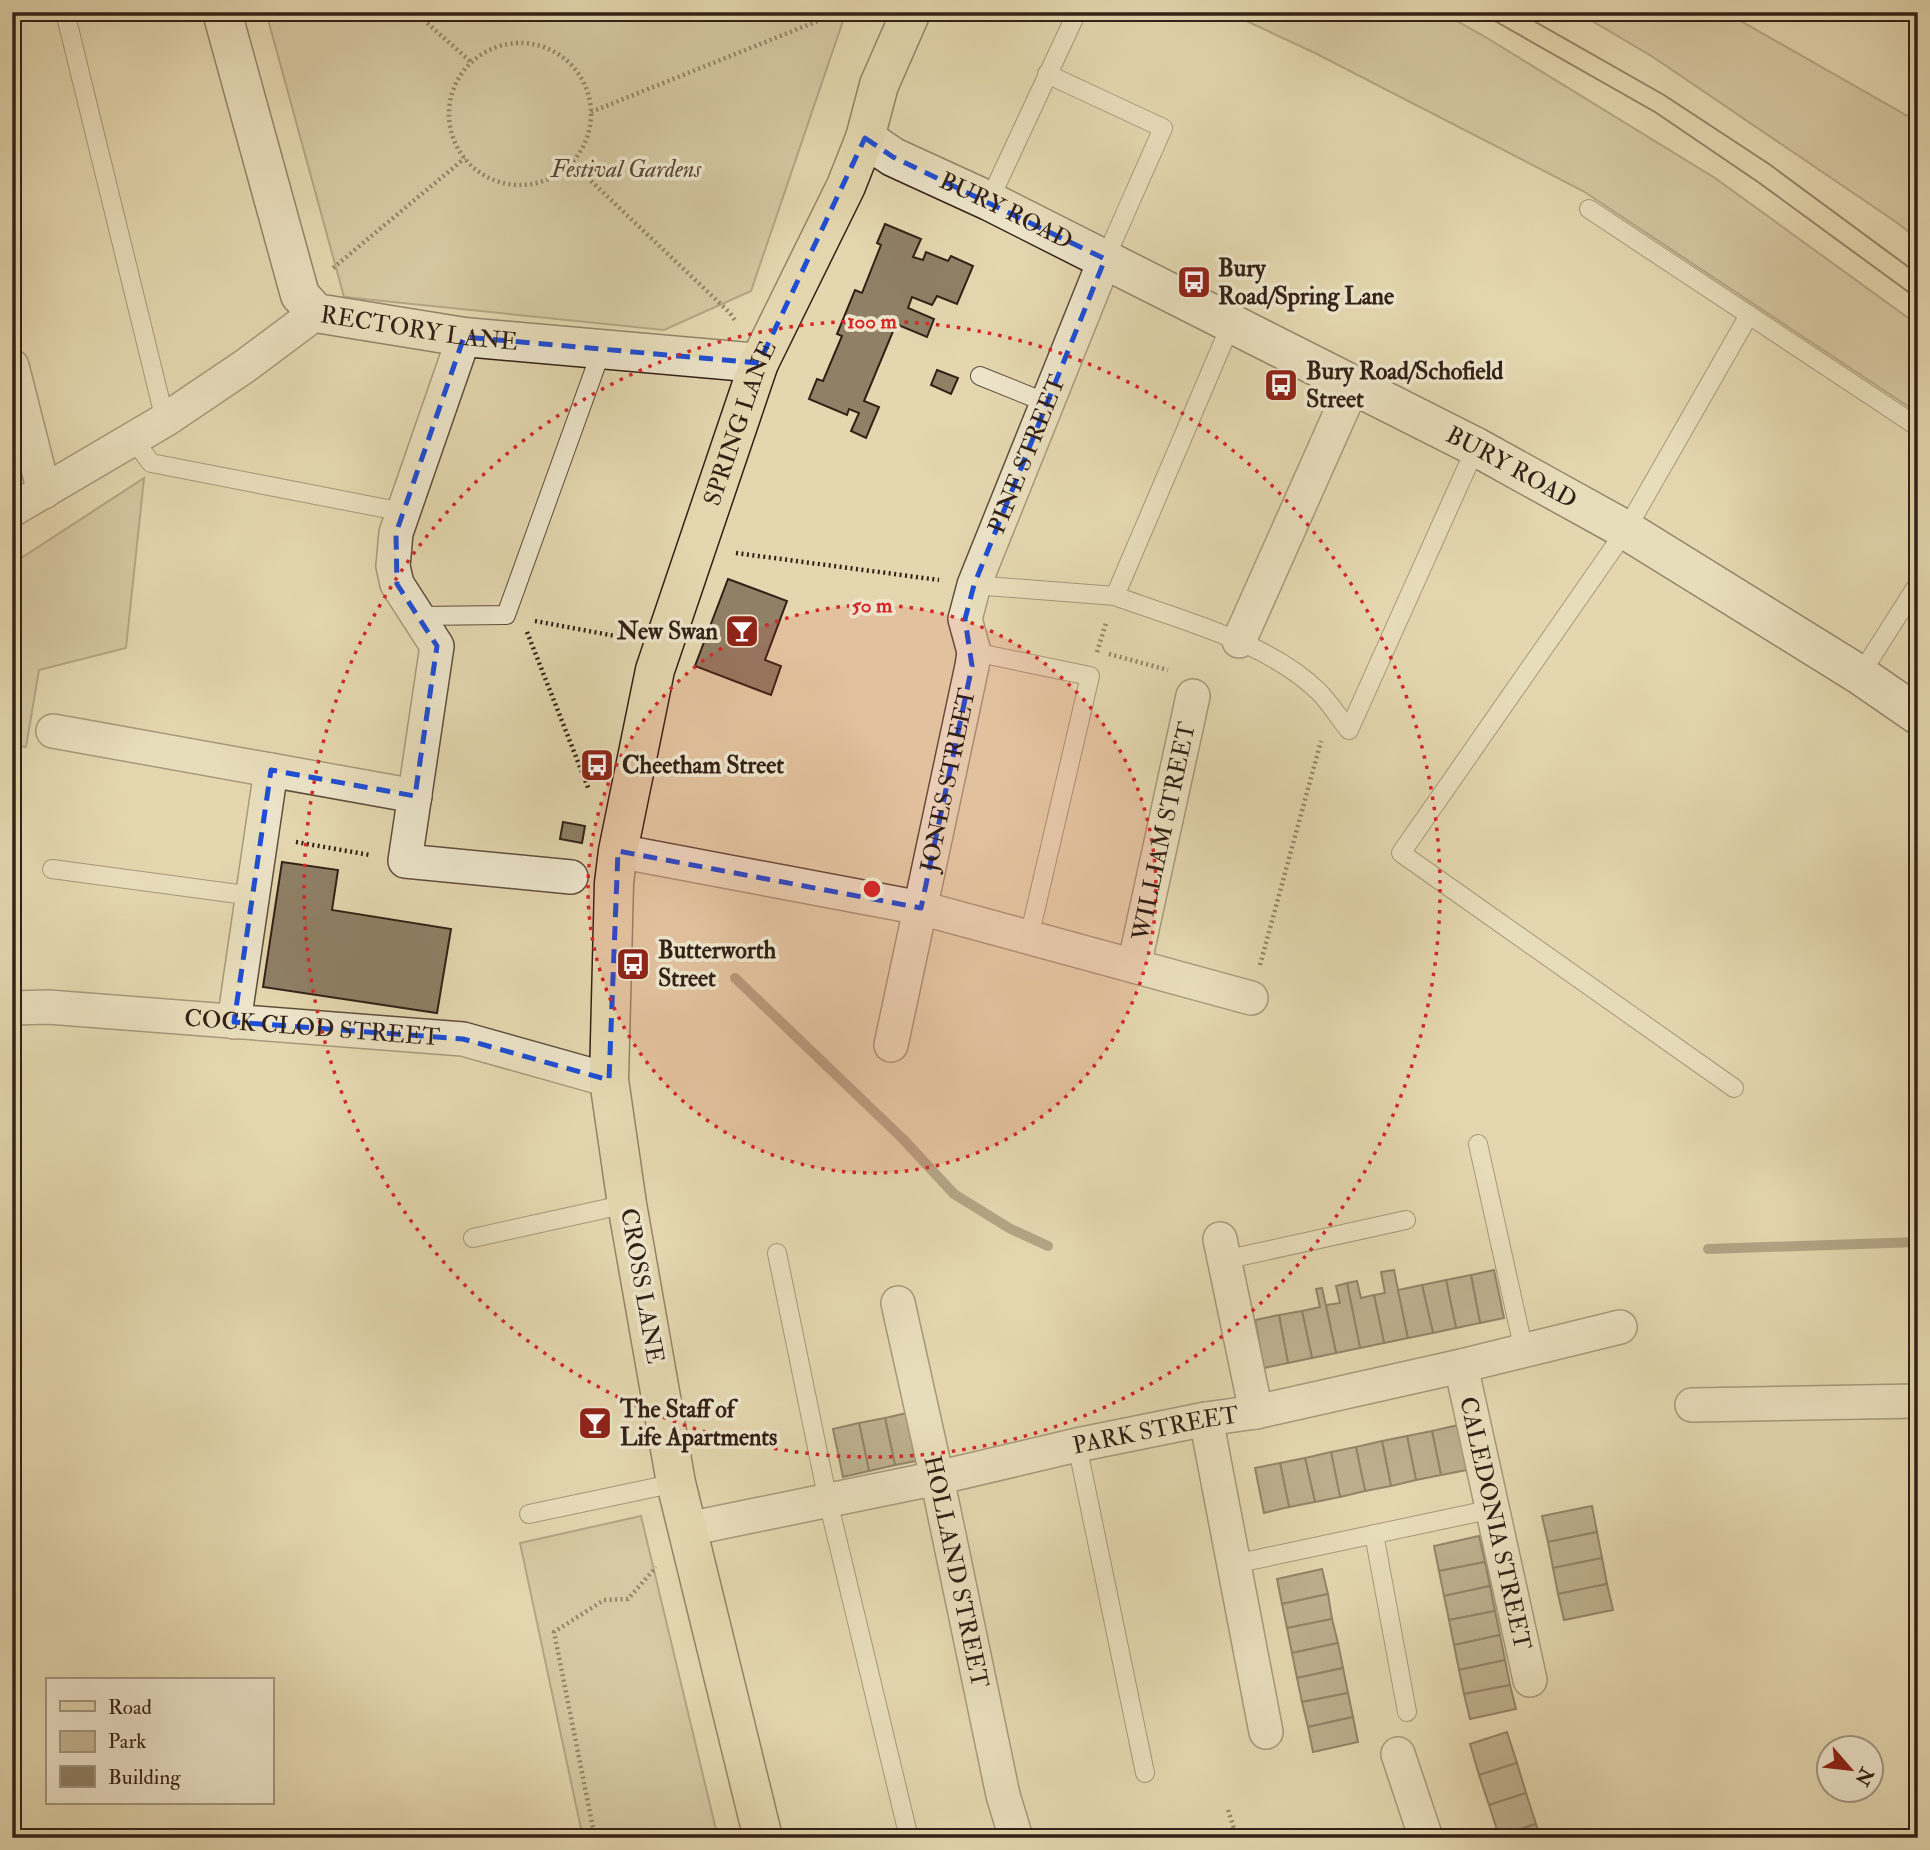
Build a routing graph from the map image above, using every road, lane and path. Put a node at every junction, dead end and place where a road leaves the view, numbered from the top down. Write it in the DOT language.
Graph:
graph roads {
  1 [pos="65,12"];
  2 [pos="222,12"];
  3 [pos="415,12"];
  4 [pos="789,12"];
  5 [pos="840,12"];
  6 [pos="911,12"];
  7 [pos="1077,12"];
  8 [pos="823,19"];
  9 [pos="471,62"];
  10 [pos="1047,74"];
  11 [pos="591,112"];
  12 [pos="865,138"];
  13 [pos="465,158"];
  14 [pos="571,162"];
  15 [pos="989,201"];
  16 [pos="1589,209"];
  17 [pos="1105,259"];
  18 [pos="308,304"];
  19 [pos="1749,315"];
  20 [pos="1231,324"];
  21 [pos="464,337"];
  22 [pos="602,349"];
  23 [pos="759,363"];
  24 [pos="12,366"];
  25 [pos="980,376"];
  26 [pos="1353,385"];
  27 [pos="1047,404"];
  28 [pos="165,420"];
  29 [pos="1918,427"];
  30 [pos="133,439"];
  31 [pos="1476,447"];
  32 [pos="44,492"];
  33 [pos="12,510"];
  34 [pos="403,512"];
  35 [pos="1626,530"];
  36 [pos="698,544"];
  37 [pos="1918,584"];
  38 [pos="974,585"];
  39 [pos="1115,596"];
  40 [pos="416,616"];
  41 [pos="514,617"];
  42 [pos="1239,641"];
  43 [pos="665,642"];
  44 [pos="1098,650"];
  45 [pos="974,652"];
  46 [pos="1860,675"];
  47 [pos="1090,676"];
  48 [pos="1182,684"];
  49 [pos="1330,706"];
  50 [pos="1918,715"];
  51 [pos="53,731"];
  52 [pos="271,770"];
  53 [pos="415,796"];
  54 [pos="593,798"];
  55 [pos="261,836"];
  56 [pos="618,850"];
  57 [pos="405,861"];
  58 [pos="52,869"];
  59 [pos="571,877"];
  60 [pos="253,896"];
  61 [pos="920,908"];
  62 [pos="1029,937"];
  63 [pos="1134,966"];
  64 [pos="1251,998"];
  65 [pos="12,1008"];
  66 [pos="234,1022"];
  67 [pos="891,1045"];
  68 [pos="608,1080"];
  69 [pos="1734,1087"];
  70 [pos="1478,1144"];
  71 [pos="627,1204"];
  72 [pos="1406,1220"];
  73 [pos="473,1238"];
  74 [pos="1222,1249"];
  75 [pos="777,1253"];
  76 [pos="898,1303"];
  77 [pos="1620,1327"];
  78 [pos="1524,1351"];
  79 [pos="1461,1366"];
  80 [pos="1918,1401"];
  81 [pos="1692,1405"];
  82 [pos="1256,1412"];
  83 [pos="1206,1419"];
  84 [pos="1077,1445"];
  85 [pos="937,1478"];
  86 [pos="676,1483"];
  87 [pos="828,1501"];
  88 [pos="1493,1509"];
  89 [pos="529,1514"];
  90 [pos="688,1529"];
  91 [pos="1374,1534"];
  92 [pos="1234,1564"];
  93 [pos="1530,1681"];
  94 [pos="1408,1712"];
  95 [pos="1266,1732"];
  96 [pos="1398,1754"];
  97 [pos="1145,1773"];
  98 [pos="1228,1810"];
  99 [pos="595,1838"];
  100 [pos="763,1838"];
  101 [pos="909,1838"];
  102 [pos="1016,1838"];
  103 [pos="1237,1838"];
  104 [pos="1426,1838"];
  1 -- 28 [label="lane"];
  2 -- 18 [label="street"];
  3 -- 9 [label="path"];
  4 -- 8 [label="path"];
  5 -- 8 [label="path"];
  6 -- 12 [label="main road, SPRING LANE"];
  7 -- 10 [label="lane"];
  8 -- 11 [label="path"];
  9 -- 11 [label="path"];
  9 -- 13 [label="path"];
  10 -- 15 [label="lane"];
  10 -- 17 [label="lane"];
  11 -- 14 [label="path"];
  12 -- 15 [label="street, BURY ROAD"];
  12 -- 23 [label="main road, SPRING LANE"];
  13 -- 14 [label="path"];
  13 -- 18 [label="path"];
  14 -- 23 [label="path"];
  15 -- 17 [label="street, BURY ROAD"];
  16 -- 19 [label="lane"];
  17 -- 20 [label="street, BURY ROAD"];
  17 -- 27 [label="street, PINE STREET"];
  18 -- 21 [label="street, RECTORY LANE"];
  18 -- 28 [label="street, RECTORY LANE"];
  19 -- 29 [label="lane"];
  19 -- 35 [label="lane"];
  20 -- 26 [label="street, BURY ROAD"];
  20 -- 39 [label="lane"];
  21 -- 22 [label="street, RECTORY LANE"];
  21 -- 34 [label="street"];
  22 -- 23 [label="street, RECTORY LANE"];
  22 -- 41 [label="lane"];
  23 -- 36 [label="main road, SPRING LANE"];
  24 -- 32 [label="street"];
  25 -- 27 [label="lane"];
  26 -- 31 [label="street, BURY ROAD"];
  26 -- 42 [label="street"];
  27 -- 38 [label="street, PINE STREET"];
  28 -- 30 [label="street, RECTORY LANE"];
  30 -- 32 [label="street, RECTORY LANE"];
  30 -- 34 [label="lane"];
  31 -- 35 [label="street, BURY ROAD"];
  31 -- 49 [label="lane"];
  32 -- 33 [label="street, RECTORY LANE"];
  34 -- 40 [label="street"];
  35 -- 46 [label="street, BURY ROAD"];
  35 -- 69 [label="lane"];
  36 -- 38 [label="path"];
  36 -- 43 [label="main road, SPRING LANE"];
  37 -- 46 [label="lane"];
  38 -- 39 [label="lane"];
  38 -- 45 [label="street, PINE STREET"];
  39 -- 42 [label="lane"];
  39 -- 44 [label="path"];
  40 -- 41 [label="lane"];
  40 -- 53 [label="street"];
  41 -- 43 [label="path"];
  41 -- 54 [label="path"];
  42 -- 49 [label="lane"];
  43 -- 56 [label="main road, SPRING LANE"];
  44 -- 47 [label="path"];
  44 -- 48 [label="path"];
  45 -- 47 [label="lane"];
  45 -- 61 [label="street, JONES STREET"];
  46 -- 50 [label="street, BURY ROAD"];
  47 -- 62 [label="lane"];
  48 -- 63 [label="street, WILLIAM STREET"];
  49 -- 64 [label="path"];
  51 -- 52 [label="street"];
  52 -- 53 [label="street"];
  52 -- 55 [label="street"];
  53 -- 57 [label="street"];
  55 -- 57 [label="path"];
  55 -- 60 [label="street"];
  56 -- 61 [label="street"];
  56 -- 68 [label="main road, CROSS LANE"];
  57 -- 59 [label="street"];
  58 -- 60 [label="lane"];
  60 -- 66 [label="street"];
  61 -- 62 [label="street"];
  61 -- 67 [label="street, JONES STREET"];
  62 -- 63 [label="street"];
  63 -- 64 [label="street"];
  65 -- 66 [label="street, COCK CLOD STREET"];
  66 -- 68 [label="street, COCK CLOD STREET"];
  68 -- 71 [label="main road, CROSS LANE"];
  70 -- 78 [label="lane"];
  71 -- 73 [label="lane"];
  71 -- 86 [label="main road, CROSS LANE"];
  72 -- 74 [label="lane"];
  74 -- 82 [label="street"];
  75 -- 87 [label="lane"];
  76 -- 85 [label="street, HOLLAND STREET"];
  77 -- 78 [label="street, PARK STREET"];
  78 -- 79 [label="street, PARK STREET"];
  79 -- 82 [label="street, PARK STREET"];
  79 -- 88 [label="street, CALEDONIA STREET"];
  80 -- 81 [label="street"];
  82 -- 83 [label="street, PARK STREET"];
  83 -- 84 [label="street, PARK STREET"];
  83 -- 92 [label="street"];
  84 -- 85 [label="street, PARK STREET"];
  84 -- 97 [label="lane"];
  85 -- 87 [label="street, PARK STREET"];
  85 -- 102 [label="street, HOLLAND STREET"];
  86 -- 89 [label="lane"];
  86 -- 90 [label="main road, CROSS LANE"];
  87 -- 90 [label="street, PARK STREET"];
  87 -- 101 [label="lane"];
  88 -- 91 [label="lane"];
  88 -- 93 [label="street, CALEDONIA STREET"];
  90 -- 99 [label="path"];
  90 -- 100 [label="main road, CROSS LANE"];
  91 -- 92 [label="lane"];
  91 -- 94 [label="lane"];
  92 -- 95 [label="street"];
  96 -- 104 [label="street"];
  98 -- 103 [label="path"];
}
